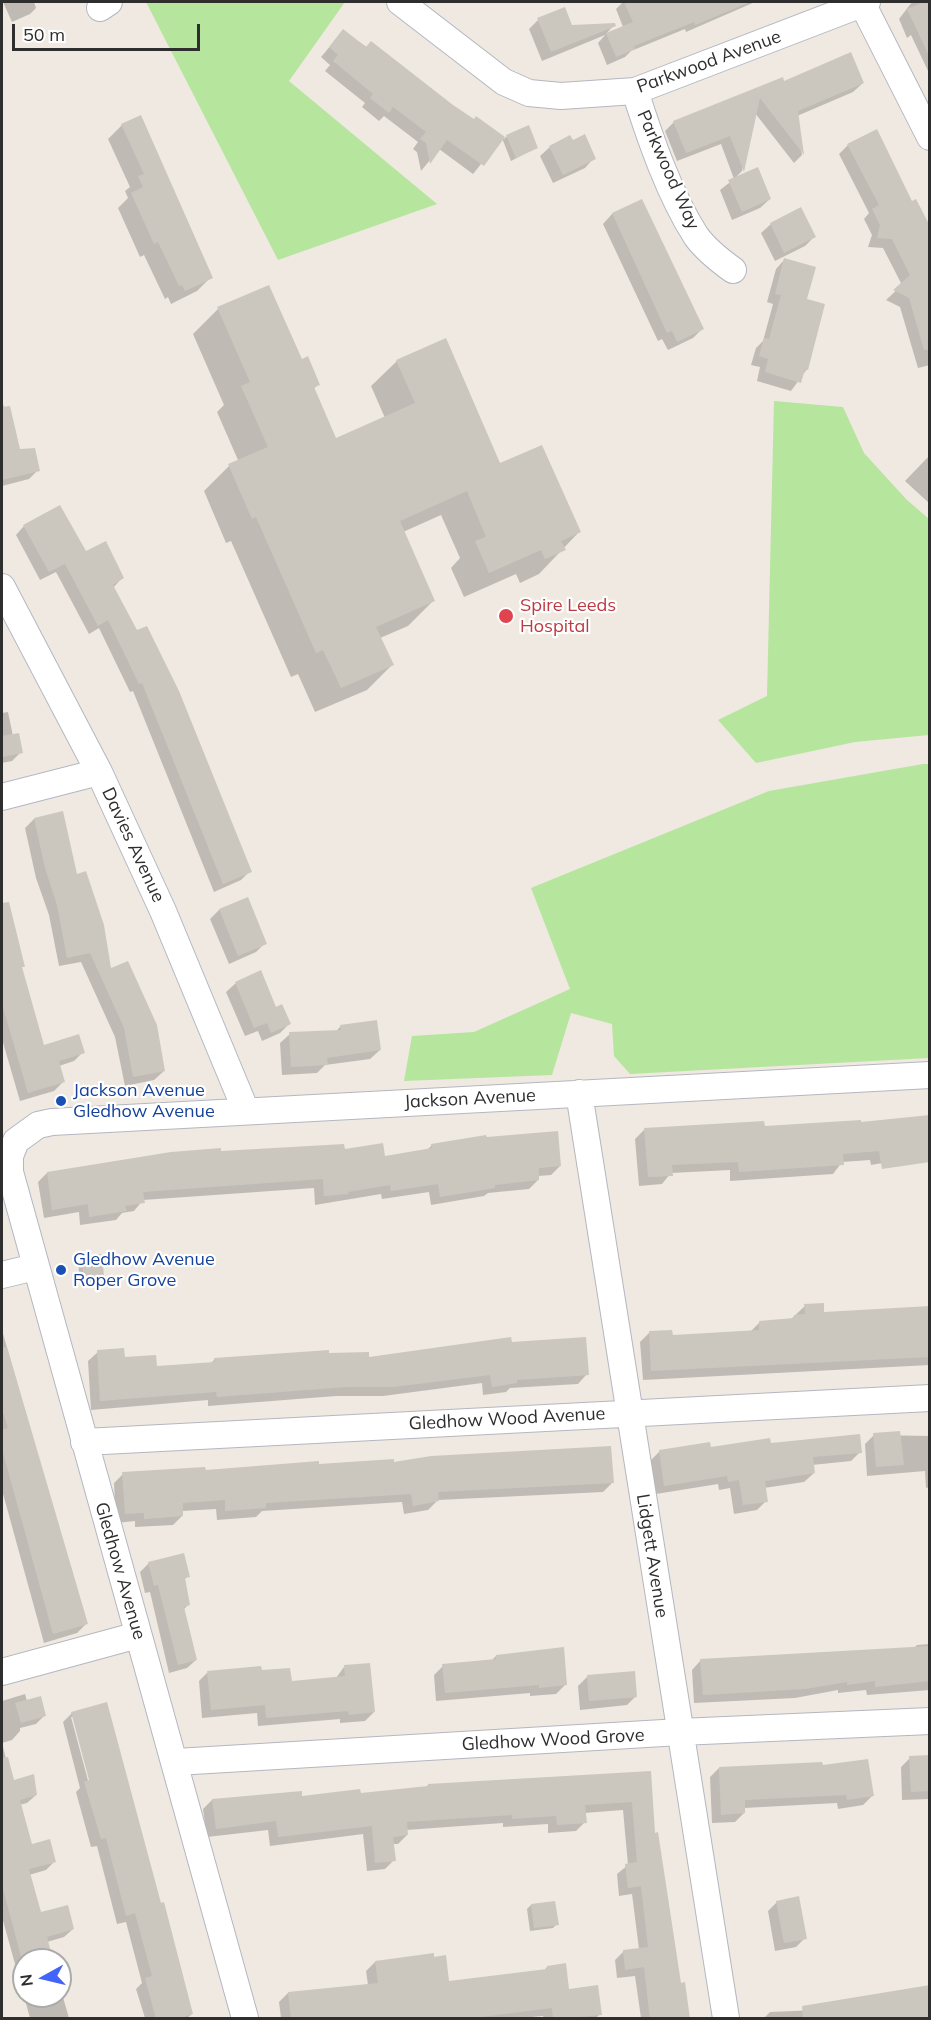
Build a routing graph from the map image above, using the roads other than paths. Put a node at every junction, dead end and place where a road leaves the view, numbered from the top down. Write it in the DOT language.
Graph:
graph roads {
  1 [pos="400,2"];
  2 [pos="865,2"];
  3 [pos="635,91"];
  4 [pos="930,136"];
  5 [pos="733,270"];
  6 [pos="2,588"];
  7 [pos="99,772"];
  8 [pos="2,796"];
  9 [pos="930,1075"];
  10 [pos="579,1093"];
  11 [pos="246,1111"];
  12 [pos="8,1134"];
  13 [pos="35,1267"];
  14 [pos="2,1275"];
  15 [pos="930,1398"];
  16 [pos="630,1412"];
  17 [pos="84,1442"];
  18 [pos="138,1635"];
  19 [pos="2,1671"];
  20 [pos="930,1721"];
  21 [pos="680,1732"];
  22 [pos="176,1762"];
  23 [pos="245,2019"];
  24 [pos="726,2019"];
  1 -- 3 [label="street, Parkwood Avenue"];
  2 -- 3 [label="street, Parkwood Avenue"];
  2 -- 4 [label="street, Parkwood Avenue"];
  3 -- 5 [label="street, Parkwood Way"];
  6 -- 7 [label="street, Davies Avenue"];
  7 -- 8 [label="street"];
  7 -- 11 [label="street, Davies Avenue"];
  9 -- 10 [label="street, Jackson Avenue"];
  10 -- 11 [label="street, Jackson Avenue"];
  10 -- 16 [label="street, Lidgett Avenue"];
  11 -- 12 [label="street, Jackson Avenue"];
  12 -- 13 [label="street, Gledhow Avenue"];
  13 -- 14 [label="street"];
  13 -- 17 [label="street, Gledhow Avenue"];
  15 -- 16 [label="street, Gledhow Wood Avenue"];
  16 -- 17 [label="street, Gledhow Wood Avenue"];
  16 -- 21 [label="street, Lidgett Avenue"];
  17 -- 18 [label="street, Gledhow Avenue"];
  18 -- 19 [label="street"];
  18 -- 22 [label="street, Gledhow Avenue"];
  20 -- 21 [label="street, Gledhow Wood Grove"];
  21 -- 22 [label="street, Gledhow Wood Grove"];
  21 -- 24 [label="street, Lidgett Avenue"];
  22 -- 23 [label="street, Gledhow Avenue"];
}
